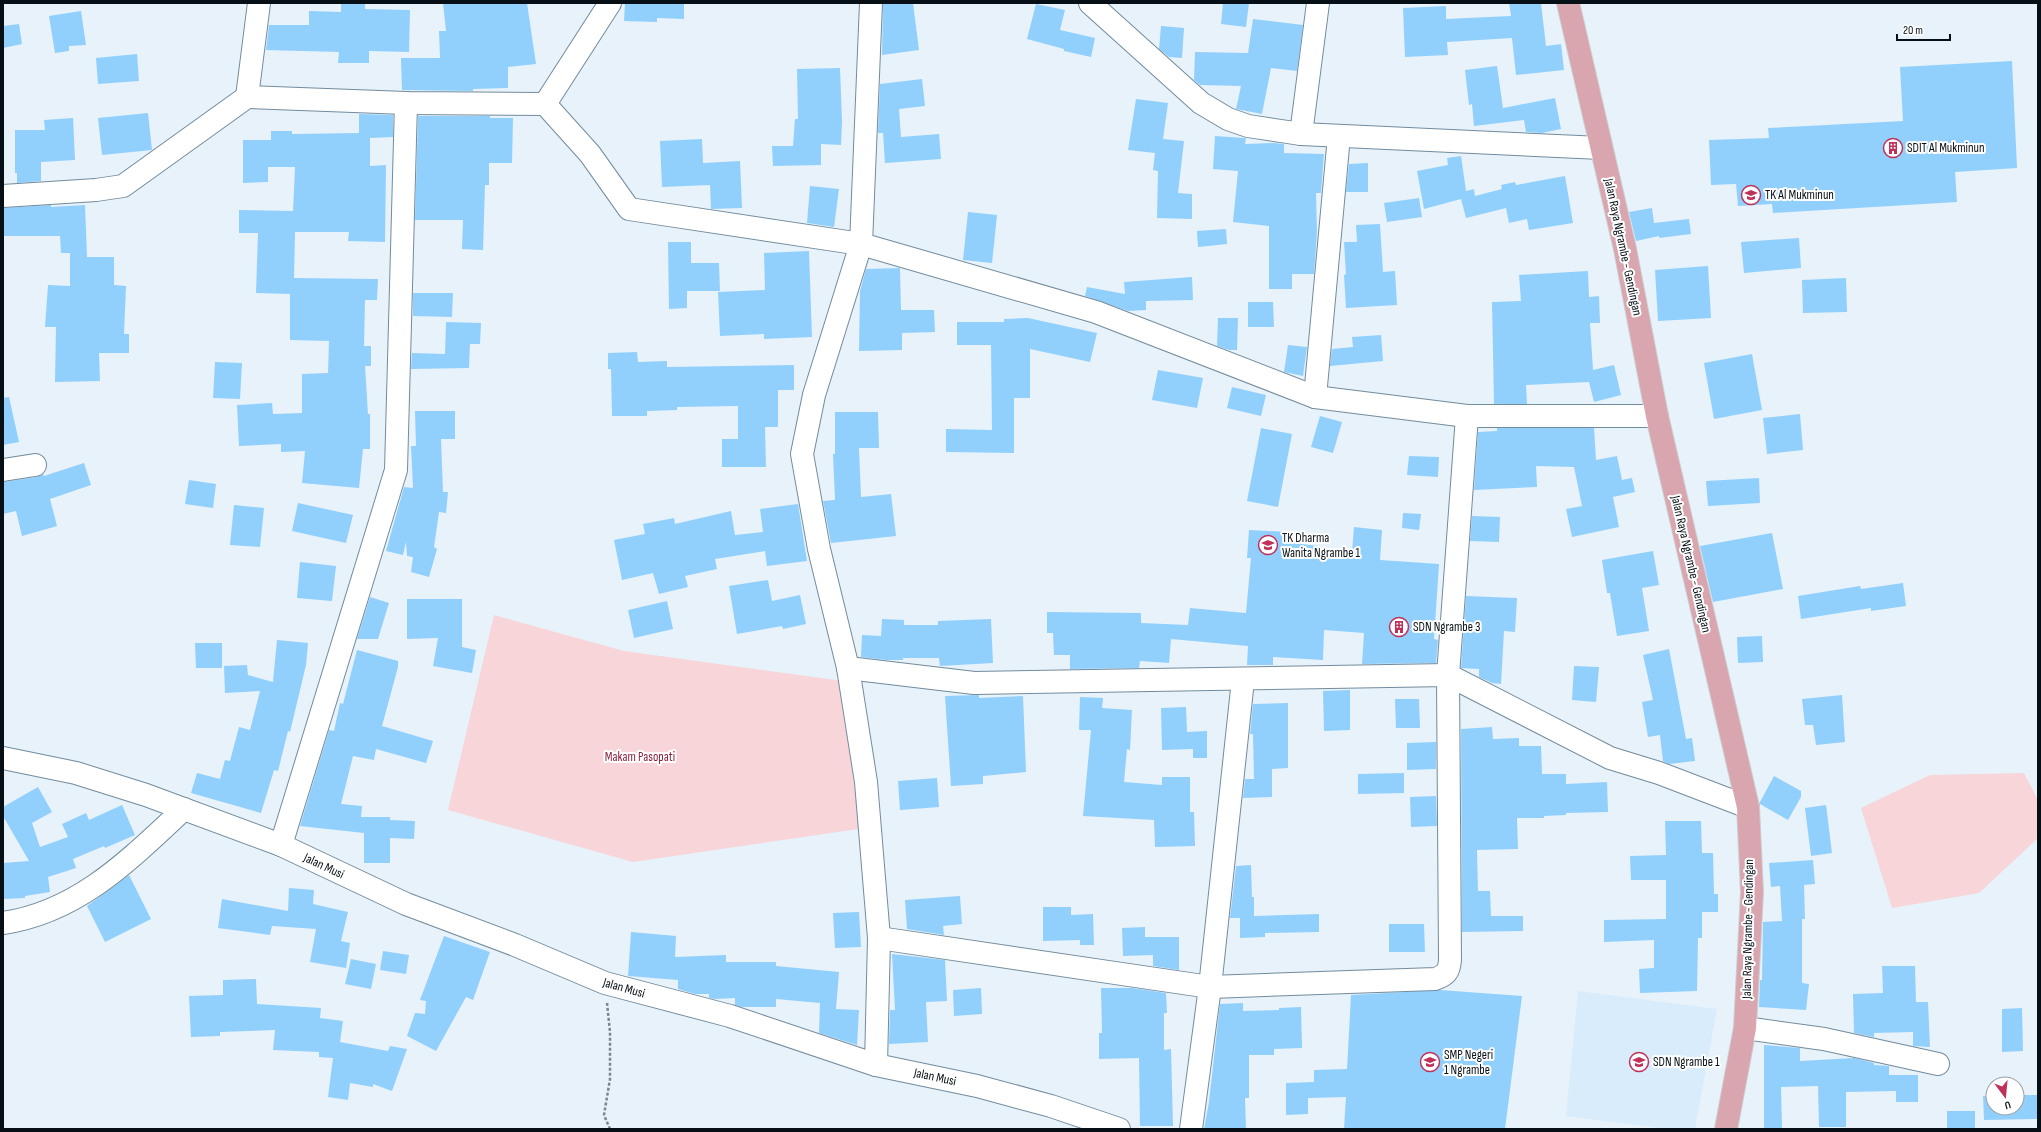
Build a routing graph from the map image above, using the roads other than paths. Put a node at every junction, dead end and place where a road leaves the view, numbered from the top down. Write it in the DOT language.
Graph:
graph roads {
  1 [pos="259,3"];
  2 [pos="610,3"];
  3 [pos="871,3"];
  4 [pos="1090,3"];
  5 [pos="1318,3"];
  6 [pos="1568,3"];
  7 [pos="247,97"];
  8 [pos="406,103"];
  9 [pos="545,104"];
  10 [pos="1301,134"];
  11 [pos="1339,136"];
  12 [pos="1601,148"];
  13 [pos="3,196"];
  14 [pos="861,244"];
  15 [pos="1314,397"];
  16 [pos="1467,416"];
  17 [pos="1657,416"];
  18 [pos="35,465"];
  19 [pos="3,470"];
  20 [pos="848,668"];
  21 [pos="1448,675"];
  22 [pos="1243,680"];
  23 [pos="3,758"];
  24 [pos="1748,807"];
  25 [pos="184,809"];
  26 [pos="281,845"];
  27 [pos="3,923"];
  28 [pos="879,938"];
  29 [pos="1210,987"];
  30 [pos="1745,1028"];
  31 [pos="1938,1064"];
  32 [pos="876,1065"];
  33 [pos="1120,1129"];
  34 [pos="1191,1129"];
  35 [pos="1726,1129"];
  1 -- 7 [label="street"];
  2 -- 9 [label="street"];
  3 -- 14 [label="street"];
  4 -- 10 [label="street"];
  5 -- 10 [label="street"];
  6 -- 12 [label="main road, Jalan Raya Ngrambe - Gendingan"];
  7 -- 8 [label="street"];
  7 -- 13 [label="street"];
  8 -- 9 [label="street"];
  8 -- 26 [label="street"];
  9 -- 14 [label="street"];
  10 -- 11 [label="street"];
  11 -- 12 [label="street"];
  11 -- 15 [label="street"];
  12 -- 17 [label="main road, Jalan Raya Ngrambe - Gendingan"];
  14 -- 15 [label="street"];
  14 -- 20 [label="street"];
  15 -- 16 [label="street"];
  16 -- 17 [label="street"];
  16 -- 21 [label="street"];
  17 -- 24 [label="main road, Jalan Raya Ngrambe - Gendingan"];
  18 -- 19 [label="street"];
  20 -- 22 [label="street"];
  20 -- 28 [label="street"];
  21 -- 22 [label="street"];
  21 -- 24 [label="street"];
  21 -- 29 [label="street"];
  22 -- 29 [label="street"];
  23 -- 25 [label="street, Jalan Musi"];
  24 -- 30 [label="main road, Jalan Raya Ngrambe - Gendingan"];
  25 -- 26 [label="street, Jalan Musi"];
  25 -- 27 [label="street"];
  26 -- 32 [label="street, Jalan Musi"];
  28 -- 29 [label="street"];
  28 -- 32 [label="street"];
  29 -- 34 [label="street"];
  30 -- 31 [label="street"];
  30 -- 35 [label="main road, Jalan Raya Ngrambe - Gendingan"];
  32 -- 33 [label="street, Jalan Musi"];
}
